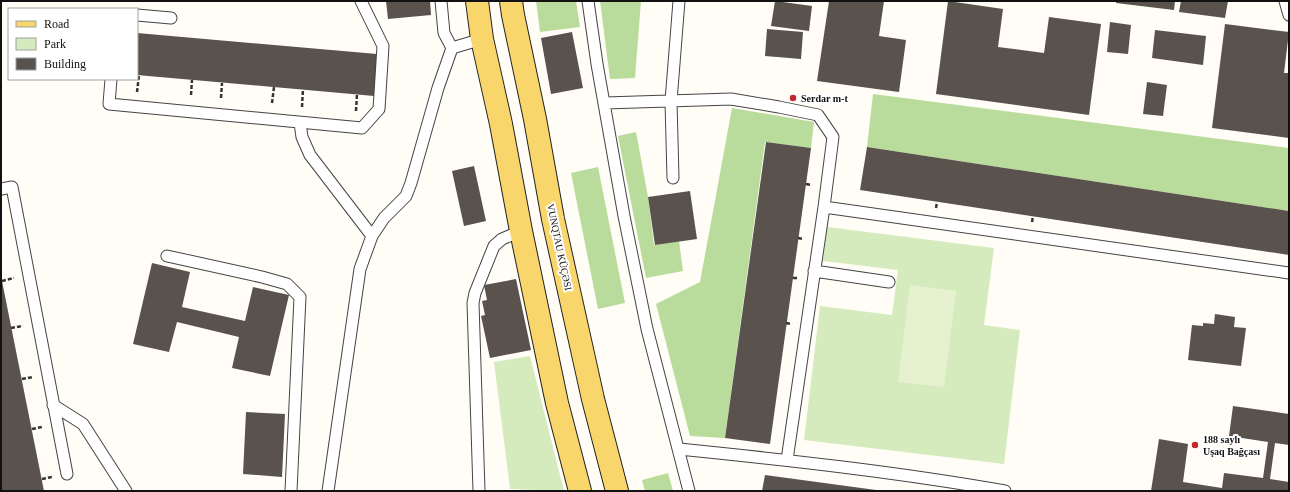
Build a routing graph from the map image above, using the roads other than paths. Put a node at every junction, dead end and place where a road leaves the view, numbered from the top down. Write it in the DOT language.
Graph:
graph roads {
  1 [pos="361,1"];
  2 [pos="441,1"];
  3 [pos="477,1"];
  4 [pos="511,1"];
  5 [pos="588,1"];
  6 [pos="679,1"];
  7 [pos="1285,1"];
  8 [pos="138,14"];
  9 [pos="1289,15"];
  10 [pos="171,18"];
  11 [pos="482,39"];
  12 [pos="452,48"];
  13 [pos="111,80"];
  14 [pos="671,101"];
  15 [pos="605,103"];
  16 [pos="300,123"];
  17 [pos="673,178"];
  18 [pos="1,189"];
  19 [pos="824,207"];
  20 [pos="521,231"];
  21 [pos="372,236"];
  22 [pos="167,256"];
  23 [pos="814,271"];
  24 [pos="1289,273"];
  25 [pos="889,282"];
  26 [pos="52,405"];
  27 [pos="679,450"];
  28 [pos="787,460"];
  29 [pos="67,474"];
  30 [pos="126,491"];
  31 [pos="291,491"];
  32 [pos="328,491"];
  33 [pos="479,491"];
  34 [pos="580,491"];
  35 [pos="617,491"];
  36 [pos="689,491"];
  37 [pos="1005,491"];
  1 -- 16 [label="lane"];
  2 -- 12 [label="lane"];
  3 -- 11 [label="main road"];
  4 -- 35 [label="main road, VUNQTAU KÜÇƏSI"];
  5 -- 15 [label="lane"];
  6 -- 14 [label="lane"];
  7 -- 9 [label="lane"];
  8 -- 10 [label="lane"];
  11 -- 12 [label="lane"];
  11 -- 20 [label="main road"];
  12 -- 21 [label="lane"];
  13 -- 16 [label="lane"];
  14 -- 15 [label="lane"];
  14 -- 17 [label="lane"];
  14 -- 19 [label="lane"];
  15 -- 27 [label="lane"];
  16 -- 21 [label="lane"];
  18 -- 26 [label="lane"];
  19 -- 23 [label="lane"];
  19 -- 24 [label="lane"];
  20 -- 33 [label="lane"];
  20 -- 34 [label="main road"];
  21 -- 32 [label="lane"];
  22 -- 31 [label="lane"];
  23 -- 25 [label="lane"];
  23 -- 28 [label="lane"];
  26 -- 29 [label="lane"];
  26 -- 30 [label="lane"];
  27 -- 28 [label="lane"];
  27 -- 36 [label="lane"];
  28 -- 37 [label="lane"];
}
